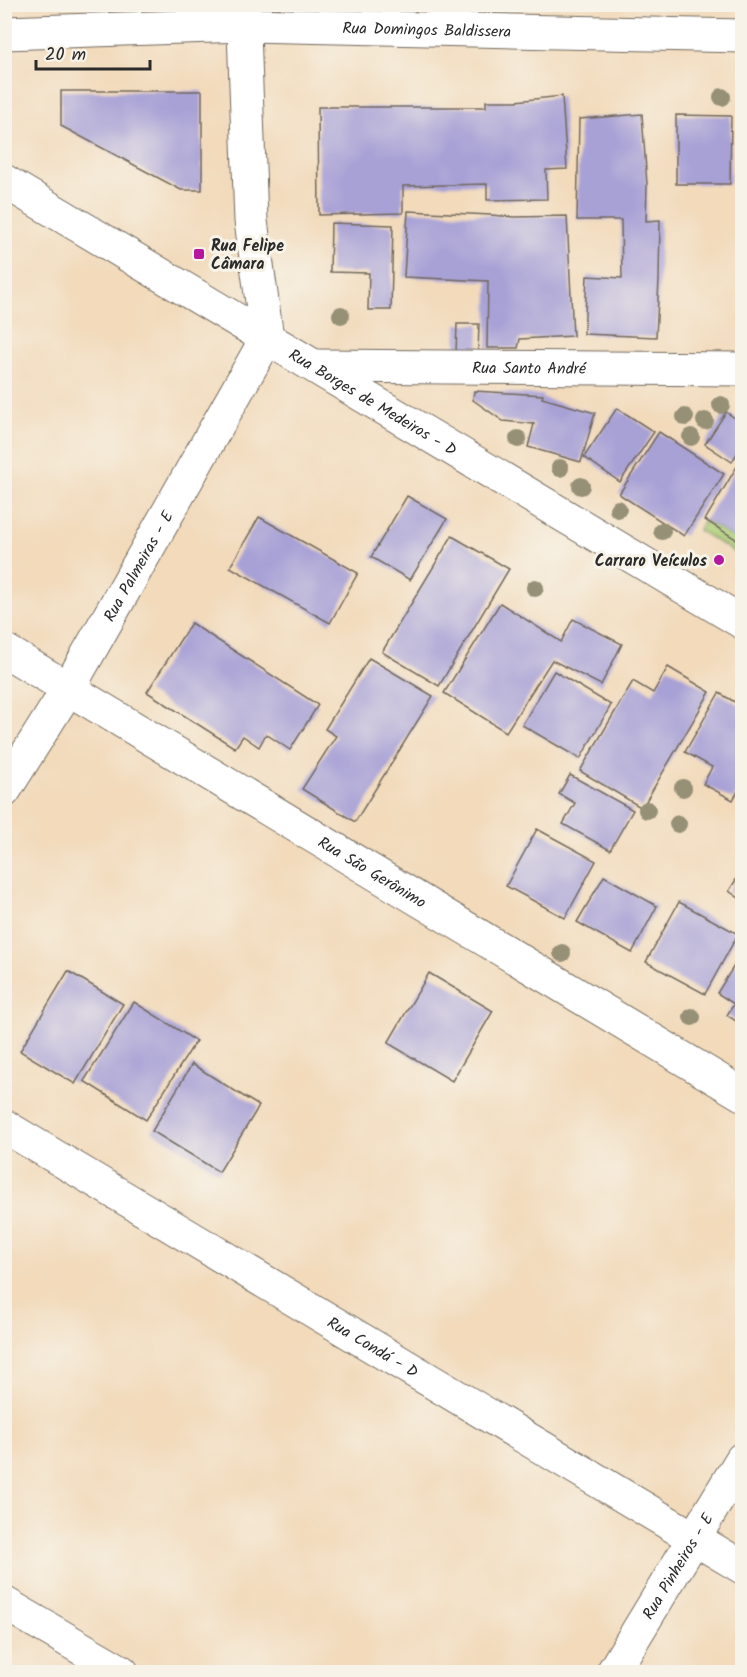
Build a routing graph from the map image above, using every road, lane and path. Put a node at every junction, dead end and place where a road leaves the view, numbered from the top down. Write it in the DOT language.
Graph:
graph roads {
  1 [pos="243,14"];
  2 [pos="4,33"];
  3 [pos="742,36"];
  4 [pos="4,181"];
  5 [pos="267,338"];
  6 [pos="314,366"];
  7 [pos="742,369"];
  8 [pos="742,622"];
  9 [pos="4,650"];
  10 [pos="68,688"];
  11 [pos="4,791"];
  12 [pos="742,1094"];
  13 [pos="4,1126"];
  14 [pos="742,1459"];
  15 [pos="694,1539"];
  16 [pos="742,1568"];
  17 [pos="4,1603"];
  18 [pos="122,1672"];
  19 [pos="613,1672"];
  1 -- 2 [label="street, Rua Domingos Baldissera"];
  1 -- 3 [label="street, Rua Domingos Baldissera"];
  1 -- 5 [label="street"];
  4 -- 5 [label="street, Rua Borges de Medeiros - D"];
  5 -- 6 [label="street, Rua Borges de Medeiros - D"];
  5 -- 10 [label="street, Rua Palmeiras - E"];
  6 -- 7 [label="street, Rua Santo André"];
  6 -- 8 [label="street, Rua Borges de Medeiros - D"];
  9 -- 10 [label="street, Rua São Gerônimo"];
  10 -- 11 [label="street, Rua Palmeiras - E"];
  10 -- 12 [label="street, Rua São Gerônimo"];
  13 -- 15 [label="street, Rua Condá - D"];
  14 -- 15 [label="street, Rua Pinheiros - E"];
  15 -- 16 [label="street, Rua Condá - D"];
  15 -- 19 [label="street, Rua Pinheiros - E"];
  17 -- 18 [label="street"];
}
